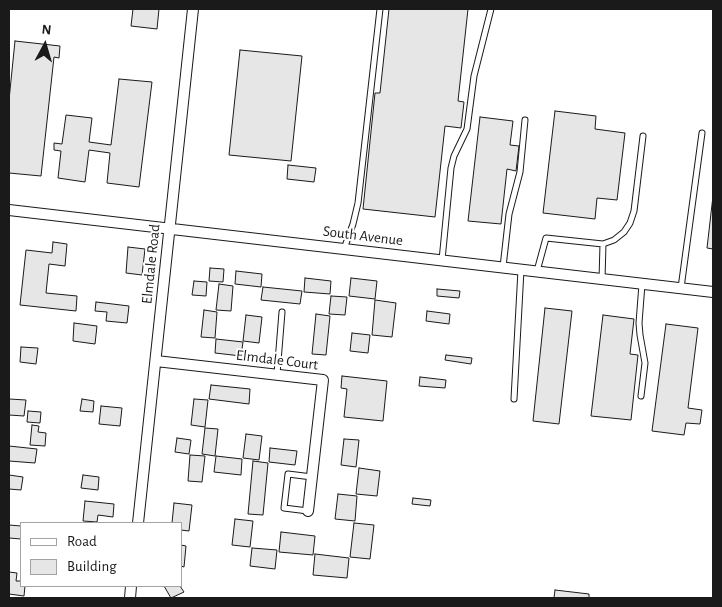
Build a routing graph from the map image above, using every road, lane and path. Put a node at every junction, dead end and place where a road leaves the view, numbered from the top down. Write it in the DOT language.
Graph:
graph roads {
  1 [pos="193,9"];
  2 [pos="380,9"];
  3 [pos="491,9"];
  4 [pos="525,120"];
  5 [pos="702,132"];
  6 [pos="643,136"];
  7 [pos="9,210"];
  8 [pos="170,229"];
  9 [pos="603,244"];
  10 [pos="344,249"];
  11 [pos="442,260"];
  12 [pos="503,267"];
  13 [pos="521,269"];
  14 [pos="537,271"];
  15 [pos="602,279"];
  16 [pos="642,283"];
  17 [pos="681,288"];
  18 [pos="713,292"];
  19 [pos="282,312"];
  20 [pos="156,361"];
  21 [pos="277,374"];
  22 [pos="641,396"];
  23 [pos="514,399"];
  24 [pos="312,477"];
  25 [pos="308,511"];
  26 [pos="138,522"];
  1 -- 8 [label="street, Elmdale Road"];
  2 -- 10 [label="lane"];
  3 -- 11 [label="lane"];
  4 -- 12 [label="lane"];
  5 -- 17 [label="lane"];
  6 -- 9 [label="lane"];
  7 -- 8 [label="street, South Avenue"];
  8 -- 10 [label="street, South Avenue"];
  8 -- 20 [label="street, Elmdale Road"];
  9 -- 14 [label="lane"];
  9 -- 15 [label="lane"];
  10 -- 11 [label="street, South Avenue"];
  11 -- 12 [label="street, South Avenue"];
  12 -- 13 [label="street, South Avenue"];
  13 -- 14 [label="street, South Avenue"];
  13 -- 23 [label="lane"];
  14 -- 15 [label="street, South Avenue"];
  15 -- 16 [label="street, South Avenue"];
  16 -- 17 [label="street, South Avenue"];
  16 -- 22 [label="lane"];
  17 -- 18 [label="street, South Avenue"];
  19 -- 21 [label="lane"];
  20 -- 21 [label="street, Elmdale Court"];
  20 -- 26 [label="street, Elmdale Road"];
  21 -- 24 [label="street, Elmdale Court"];
  24 -- 25 [label="street, Elmdale Court"];
  24 -- 25 [label="lane"];
}
